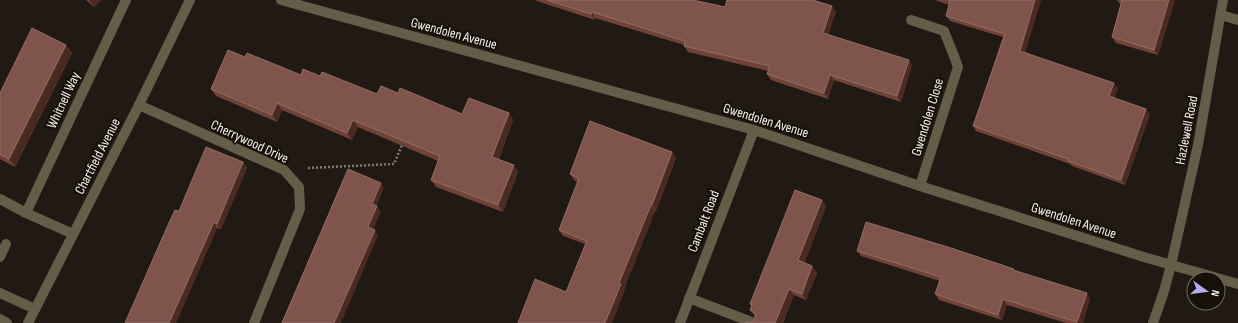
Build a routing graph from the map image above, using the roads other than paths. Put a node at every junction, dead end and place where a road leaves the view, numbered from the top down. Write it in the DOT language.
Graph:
graph roads {
  1 [pos="126,0"];
  2 [pos="190,0"];
  3 [pos="281,0"];
  4 [pos="1223,0"];
  5 [pos="1221,15"];
  6 [pos="911,20"];
  7 [pos="1238,20"];
  8 [pos="139,105"];
  9 [pos="754,130"];
  10 [pos="920,186"];
  11 [pos="0,199"];
  12 [pos="26,213"];
  13 [pos="73,234"];
  14 [pos="6,244"];
  15 [pos="0,257"];
  16 [pos="1171,265"];
  17 [pos="1238,284"];
  18 [pos="0,293"];
  19 [pos="689,298"];
  20 [pos="35,309"];
  21 [pos="0,320"];
  22 [pos="7,323"];
  23 [pos="28,323"];
  24 [pos="254,323"];
  25 [pos="680,323"];
  26 [pos="754,323"];
  27 [pos="1153,323"];
  1 -- 12 [label="street, Whitnell Way"];
  2 -- 8 [label="street, Chartfield Avenue"];
  3 -- 9 [label="street, Gwendolen Avenue"];
  4 -- 5 [label="street, Hazlewell Road"];
  5 -- 7 [label="street"];
  5 -- 16 [label="street, Hazlewell Road"];
  6 -- 10 [label="street, Gwendolen Close"];
  8 -- 13 [label="street, Chartfield Avenue"];
  8 -- 24 [label="street, Cherrywood Drive"];
  9 -- 10 [label="street, Gwendolen Avenue"];
  9 -- 19 [label="street, Cambalt Road"];
  10 -- 16 [label="street, Gwendolen Avenue"];
  11 -- 12 [label="street"];
  12 -- 13 [label="street"];
  13 -- 20 [label="street, Chartfield Avenue"];
  14 -- 15 [label="street"];
  16 -- 17 [label="street, Gwendolen Avenue"];
  16 -- 27 [label="street, Hazlewell Road"];
  18 -- 20 [label="street"];
  19 -- 25 [label="street, Cambalt Road"];
  19 -- 26 [label="street"];
  20 -- 23 [label="street, Chartfield Avenue"];
  21 -- 22 [label="street"];
}
